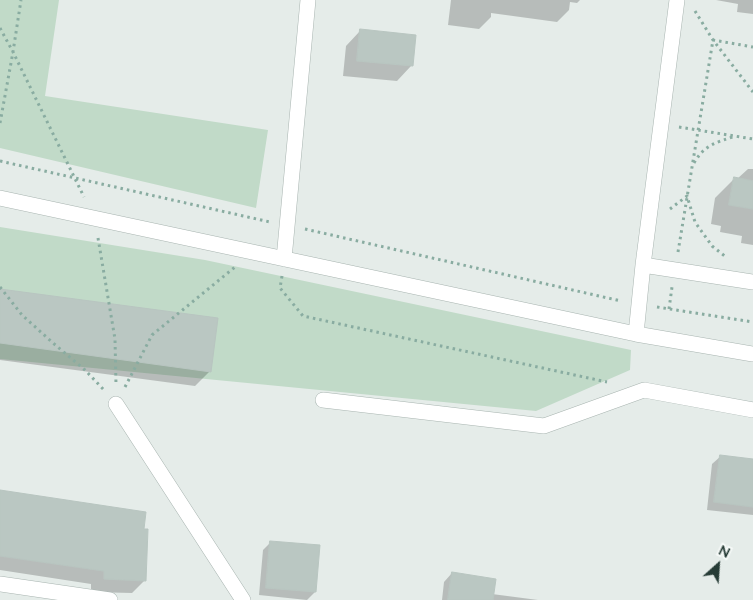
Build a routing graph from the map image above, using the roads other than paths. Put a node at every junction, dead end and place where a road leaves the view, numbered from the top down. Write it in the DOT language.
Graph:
graph roads {
  1 [pos="308,0"];
  2 [pos="677,0"];
  3 [pos="0,198"];
  4 [pos="284,260"];
  5 [pos="643,265"];
  6 [pos="753,282"];
  7 [pos="636,334"];
  8 [pos="753,354"];
  9 [pos="323,400"];
  10 [pos="116,404"];
  11 [pos="753,410"];
  12 [pos="0,584"];
  13 [pos="110,600"];
  14 [pos="243,600"];
  1 -- 4 [label="street"];
  2 -- 5 [label="street"];
  3 -- 4 [label="street"];
  4 -- 7 [label="street"];
  5 -- 6 [label="street"];
  5 -- 7 [label="street"];
  7 -- 8 [label="street"];
  9 -- 11 [label="street"];
  10 -- 14 [label="street"];
  12 -- 13 [label="street"];
}
